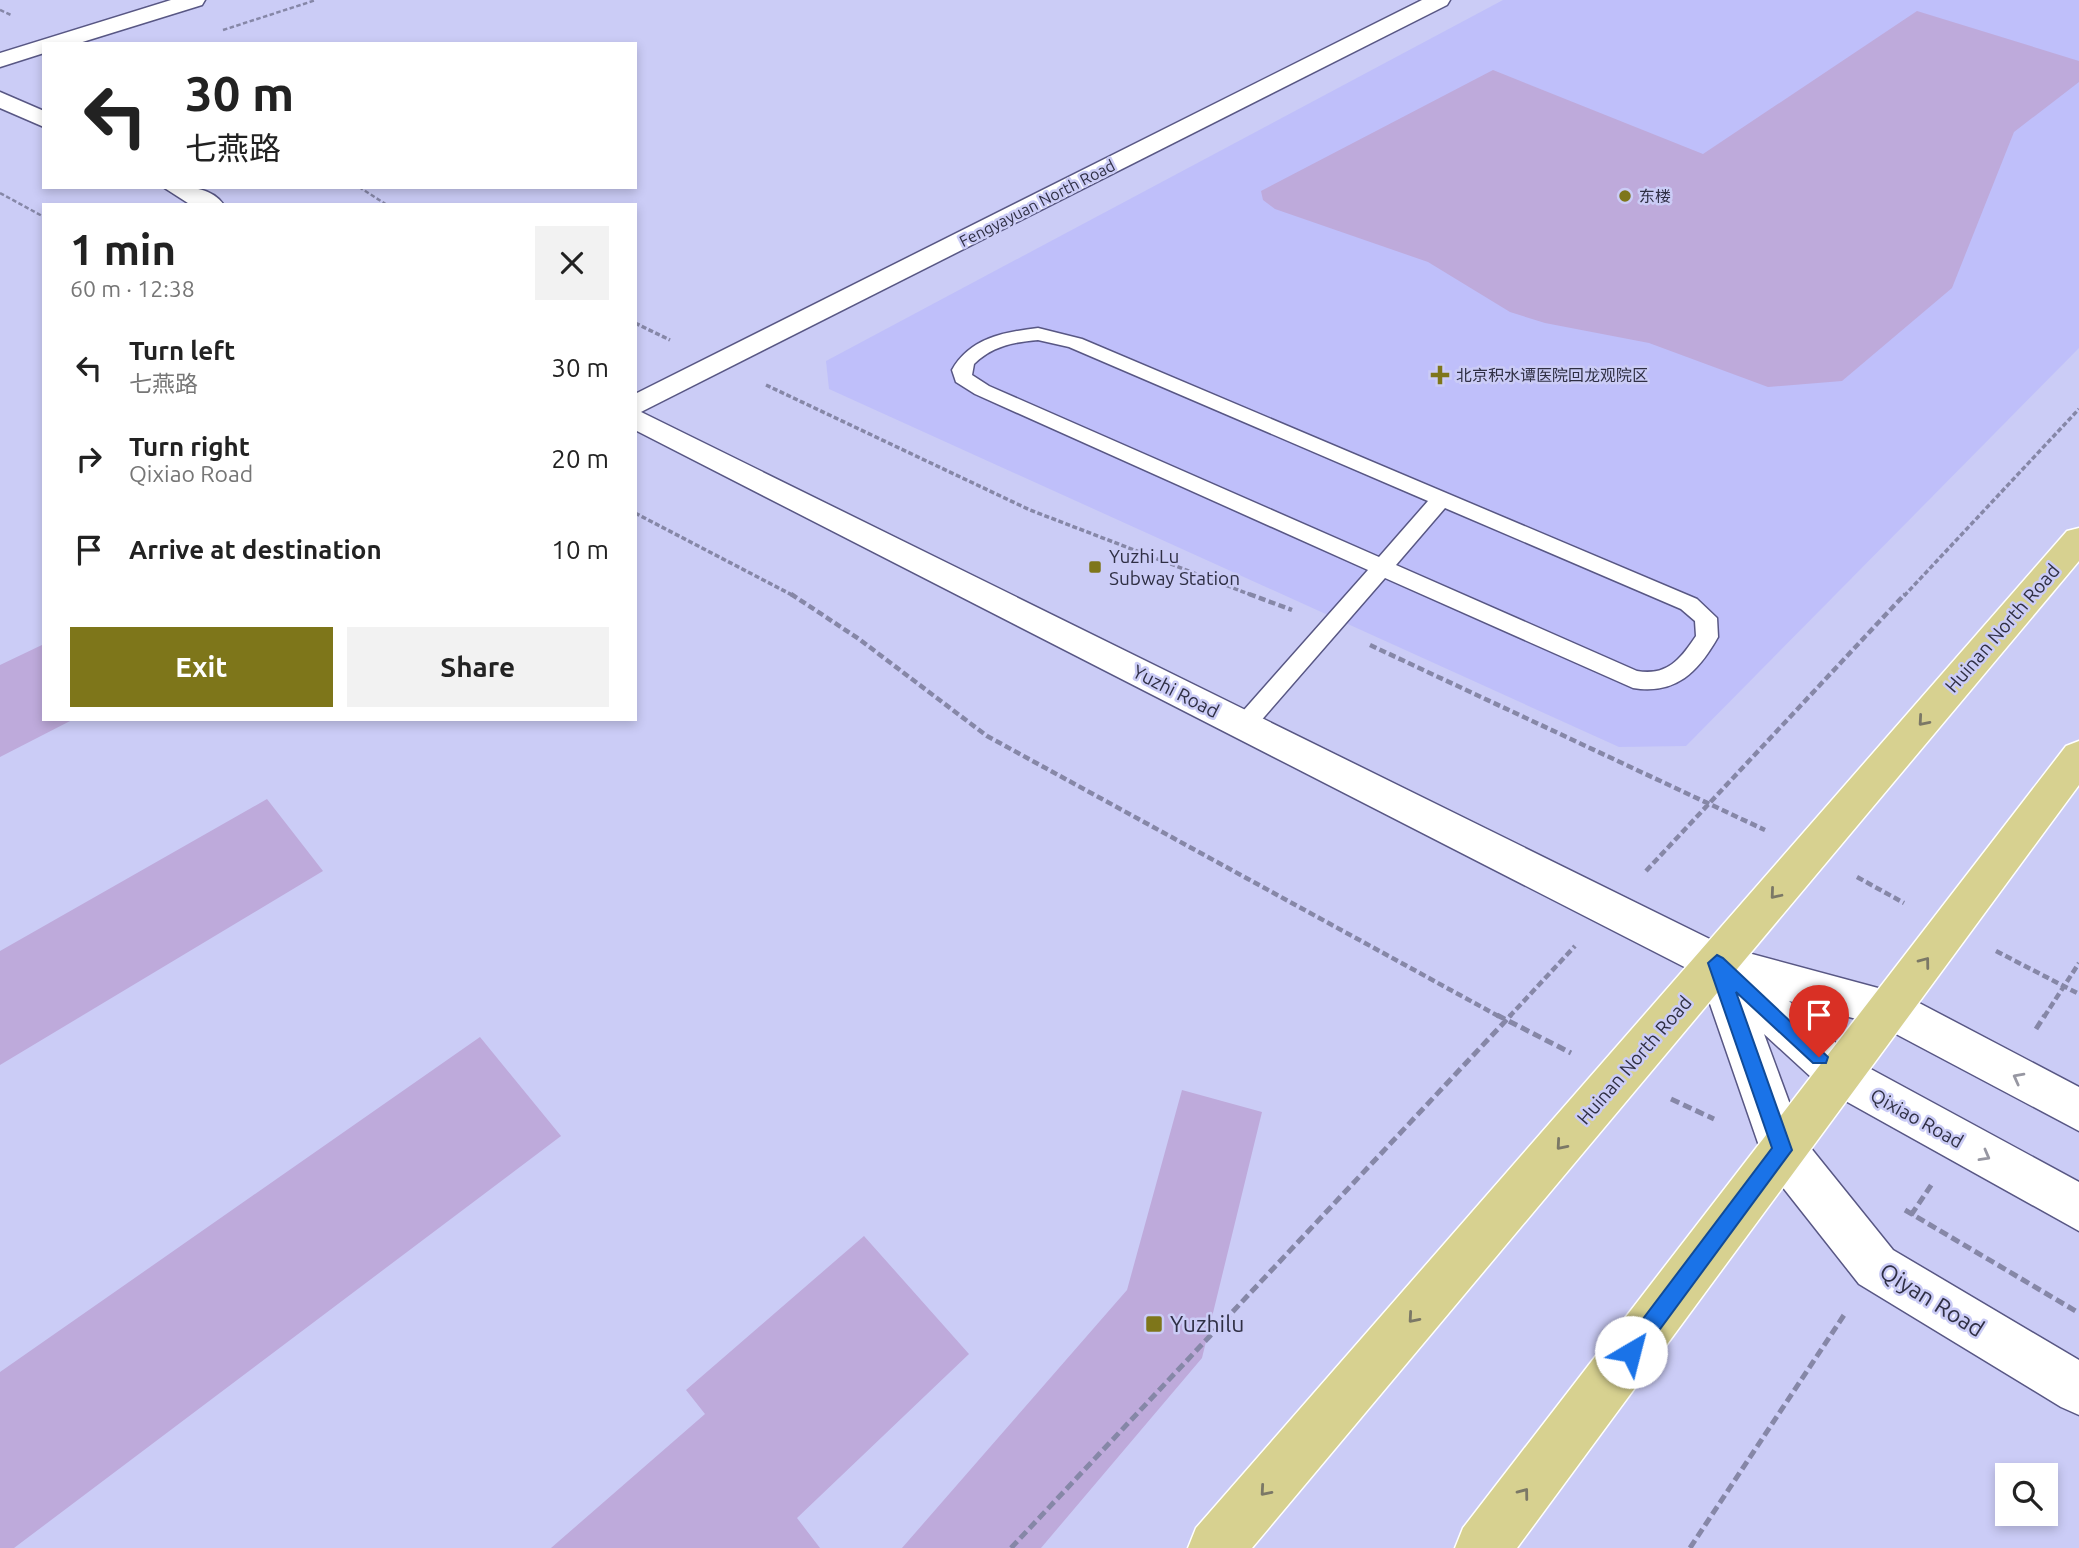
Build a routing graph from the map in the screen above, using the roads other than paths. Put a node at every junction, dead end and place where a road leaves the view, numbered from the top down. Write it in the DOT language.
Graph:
graph roads {
  1 [pos="194,0"];
  2 [pos="1439,0"];
  3 [pos="58,42"];
  4 [pos="42,47"];
  5 [pos="0,60"];
  6 [pos="0,99"];
  7 [pos="42,119"];
  8 [pos="180,189"];
  9 [pos="207,203"];
  10 [pos="637,406"];
  11 [pos="637,419"];
  12 [pos="1436,496"];
  13 [pos="2079,539"];
  14 [pos="1375,565"];
  15 [pos="1238,722"];
  16 [pos="2079,756"];
  17 [pos="1717,963"];
  18 [pos="1889,1009"];
  19 [pos="1840,1075"];
  20 [pos="2079,1110"];
  21 [pos="1783,1150"];
  22 [pos="2079,1208"];
  23 [pos="2079,1389"];
  24 [pos="1216,1548"];
  25 [pos="1483,1548"];
  1 -- 3 [label="street"];
  2 -- 10 [label="street, Fengyayuan North Road"];
  4 -- 5 [label="street"];
  6 -- 7 [label="street"];
  8 -- 9 [label="street"];
  11 -- 15 [label="street, Yuzhi Road"];
  12 -- 14 [label="lane"];
  12 -- 14 [label="lane"];
  12 -- 14 [label="lane"];
  13 -- 17 [label="main road, Huinan North Road, one-way"];
  14 -- 15 [label="lane"];
  15 -- 17 [label="street, Yuzhi Road"];
  18 -- 16 [label="main road, one-way"];
  17 -- 18 [label="street"];
  17 -- 19 [label="street, Qixiao Road"];
  17 -- 21 [label="street, Qiyan Road"];
  17 -- 24 [label="main road, Huinan North Road, one-way"];
  18 -- 19 [label="main road"];
  20 -- 18 [label="street, one-way"];
  19 -- 21 [label="main road"];
  19 -- 22 [label="street, Qixiao Road, one-way"];
  21 -- 23 [label="street, Qiyan Road"];
  25 -- 21 [label="main road, one-way"];
}
